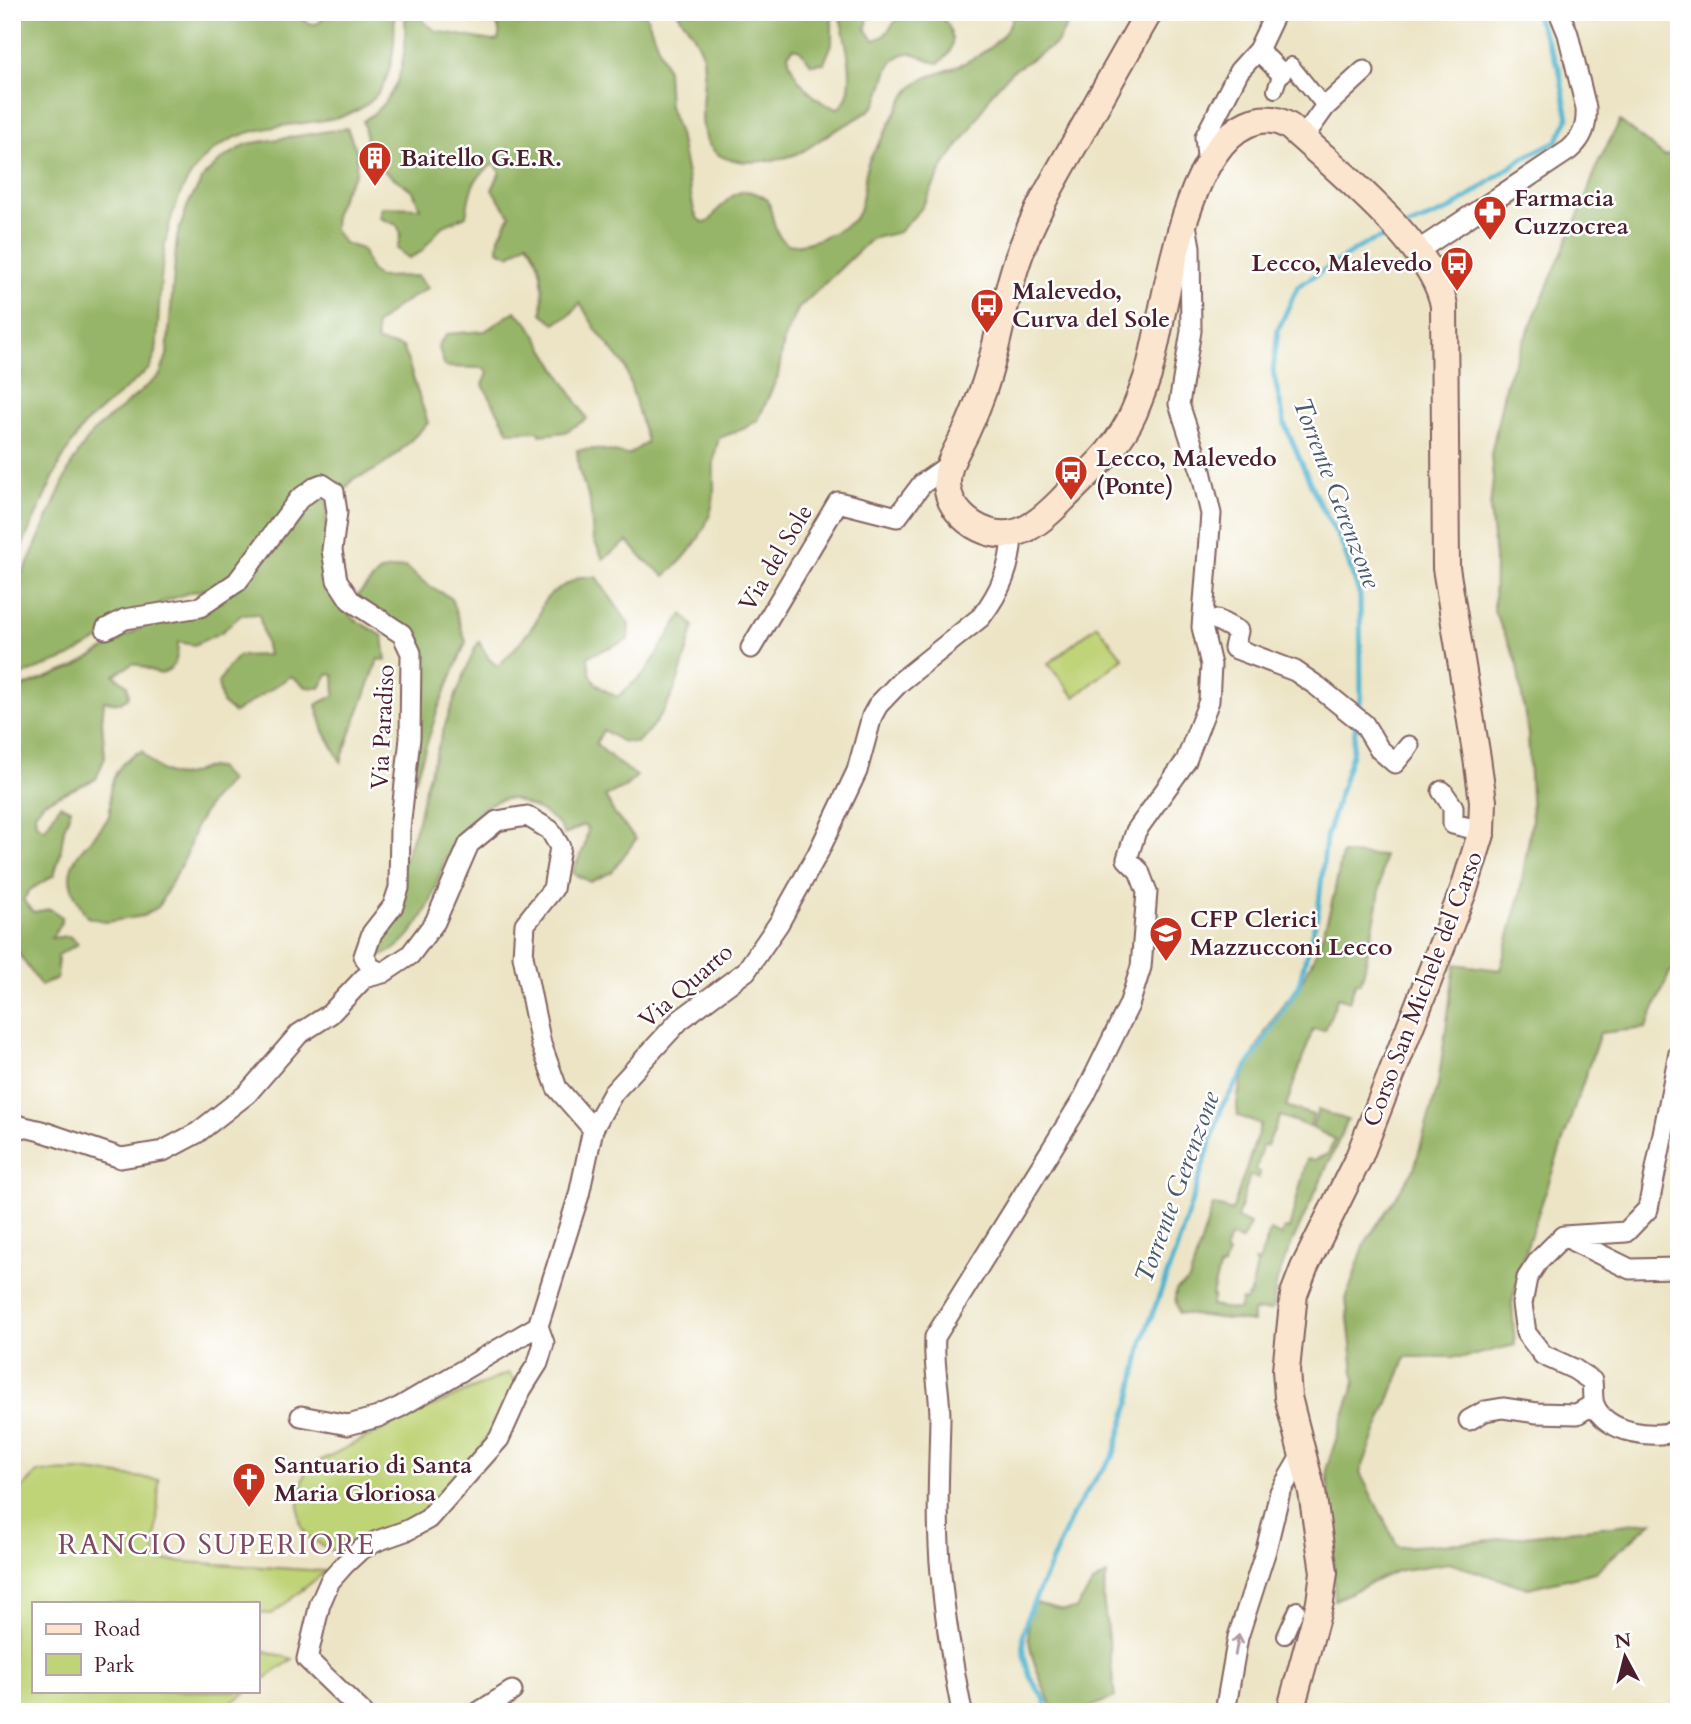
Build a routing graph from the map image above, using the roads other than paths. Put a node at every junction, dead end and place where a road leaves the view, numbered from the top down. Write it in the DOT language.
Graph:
graph roads {
  1 [pos="1149,12"];
  2 [pos="1276,12"];
  3 [pos="1559,12"];
  4 [pos="1258,50"];
  5 [pos="1364,71"];
  6 [pos="1278,82"];
  7 [pos="1325,107"];
  8 [pos="1303,138"];
  9 [pos="1208,166"];
  10 [pos="1185,220"];
  11 [pos="1416,252"];
  12 [pos="949,465"];
  13 [pos="1012,534"];
  14 [pos="1217,620"];
  15 [pos="106,629"];
  16 [pos="751,648"];
  17 [pos="1409,746"];
  18 [pos="1442,791"];
  19 [pos="1482,831"];
  20 [pos="383,973"];
  21 [pos="1679,1053"];
  22 [pos="12,1124"];
  23 [pos="593,1129"];
  24 [pos="1571,1236"];
  25 [pos="1679,1268"];
  26 [pos="538,1326"];
  27 [pos="1594,1404"];
  28 [pos="301,1416"];
  29 [pos="1469,1420"];
  30 [pos="1679,1430"];
  31 [pos="1303,1453"];
  32 [pos="1297,1609"];
  33 [pos="1284,1636"];
  34 [pos="512,1691"];
  35 [pos="362,1712"];
  36 [pos="479,1712"];
  37 [pos="962,1712"];
  38 [pos="1225,1712"];
  39 [pos="1290,1712"];
  1 -- 12 [label="main road"];
  2 -- 4 [label="street"];
  3 -- 11 [label="street"];
  4 -- 6 [label="street"];
  4 -- 9 [label="street"];
  5 -- 7 [label="street"];
  6 -- 7 [label="street"];
  7 -- 8 [label="street"];
  8 -- 9 [label="main road, Corso San Michele del Carso"];
  8 -- 11 [label="main road, Corso San Michele del Carso"];
  9 -- 10 [label="main road, Corso San Michele del Carso"];
  10 -- 13 [label="main road, Corso San Michele del Carso"];
  10 -- 37 [label="street"];
  11 -- 19 [label="main road, Corso San Michele del Carso"];
  12 -- 13 [label="main road"];
  12 -- 16 [label="street, Via del Sole"];
  13 -- 23 [label="street, Via Quarto"];
  14 -- 17 [label="street"];
  15 -- 20 [label="street, Via Paradiso"];
  18 -- 19 [label="street"];
  19 -- 31 [label="main road, Corso San Michele del Carso"];
  20 -- 22 [label="street"];
  20 -- 23 [label="street"];
  21 -- 24 [label="street"];
  23 -- 26 [label="street, Via Quarto"];
  24 -- 25 [label="street"];
  24 -- 27 [label="street"];
  26 -- 28 [label="street"];
  26 -- 35 [label="street, Via Quarto"];
  27 -- 29 [label="street"];
  27 -- 30 [label="street"];
  38 -- 31 [label="street, one-way"];
  31 -- 39 [label="main road, Corso San Michele del Carso"];
  32 -- 33 [label="street"];
  34 -- 36 [label="street"];
}
